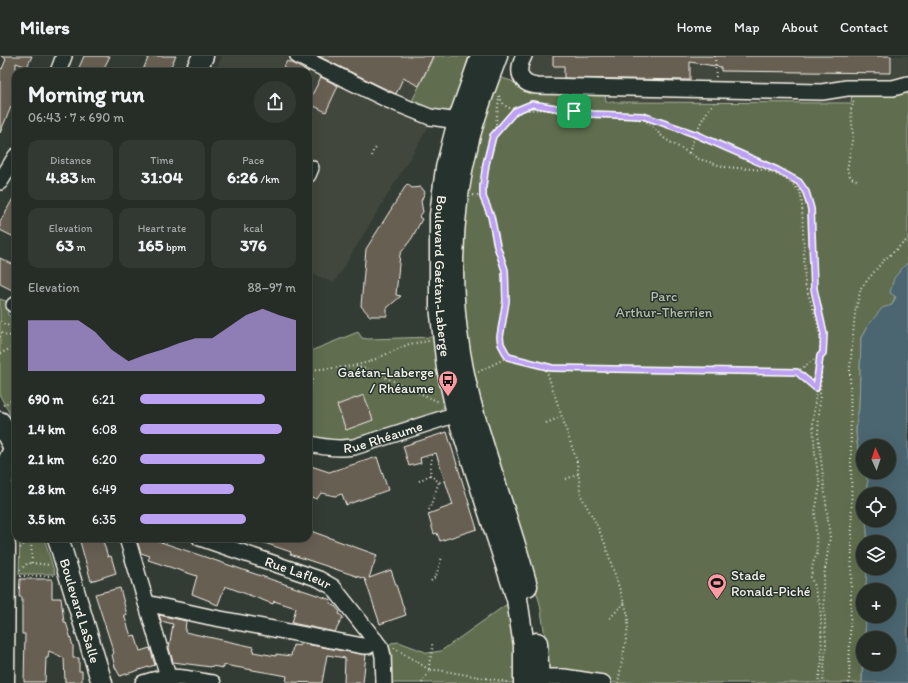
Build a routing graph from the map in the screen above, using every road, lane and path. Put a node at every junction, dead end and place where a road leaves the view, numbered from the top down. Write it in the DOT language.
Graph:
graph roads {
  1 [pos="64,56"];
  2 [pos="203,56"];
  3 [pos="298,56"];
  4 [pos="481,56"];
  5 [pos="497,56"];
  6 [pos="524,56"];
  7 [pos="715,56"];
  8 [pos="60,68"];
  9 [pos="197,68"];
  10 [pos="716,82"];
  11 [pos="908,84"];
  12 [pos="854,88"];
  13 [pos="499,92"];
  14 [pos="500,98"];
  15 [pos="715,102"];
  16 [pos="515,111"];
  17 [pos="466,114"];
  18 [pos="495,133"];
  19 [pos="695,134"];
  20 [pos="377,147"];
  21 [pos="689,154"];
  22 [pos="372,156"];
  23 [pos="12,162"];
  24 [pos="859,181"];
  25 [pos="0,182"];
  26 [pos="908,239"];
  27 [pos="0,322"];
  28 [pos="12,327"];
  29 [pos="0,337"];
  30 [pos="12,337"];
  31 [pos="436,341"];
  32 [pos="12,347"];
  33 [pos="823,353"];
  34 [pos="0,354"];
  35 [pos="820,356"];
  36 [pos="508,357"];
  37 [pos="355,366"];
  38 [pos="545,366"];
  39 [pos="312,370"];
  40 [pos="797,372"];
  41 [pos="471,374"];
  42 [pos="816,388"];
  43 [pos="820,393"];
  44 [pos="12,403"];
  45 [pos="449,409"];
  46 [pos="2,414"];
  47 [pos="562,418"];
  48 [pos="546,423"];
  49 [pos="12,438"];
  50 [pos="312,444"];
  51 [pos="12,455"];
  52 [pos="432,455"];
  53 [pos="578,474"];
  54 [pos="430,475"];
  55 [pos="566,479"];
  56 [pos="419,480"];
  57 [pos="444,481"];
  58 [pos="439,482"];
  59 [pos="429,510"];
  60 [pos="12,519"];
  61 [pos="22,542"];
  62 [pos="31,542"];
  63 [pos="59,542"];
  64 [pos="128,542"];
  65 [pos="211,542"];
  66 [pos="8,548"];
  67 [pos="442,557"];
  68 [pos="32,563"];
  69 [pos="54,566"];
  70 [pos="18,572"];
  71 [pos="18,576"];
  72 [pos="56,576"];
  73 [pos="430,581"];
  74 [pos="625,602"];
  75 [pos="146,603"];
  76 [pos="610,618"];
  77 [pos="375,640"];
  78 [pos="432,644"];
  79 [pos="392,646"];
  80 [pos="430,670"];
  81 [pos="169,680"];
  82 [pos="528,681"];
  83 [pos="99,682"];
  84 [pos="4,683"];
  85 [pos="143,683"];
  86 [pos="212,683"];
  87 [pos="384,683"];
  88 [pos="422,683"];
  89 [pos="603,683"];
  90 [pos="618,683"];
  91 [pos="818,683"];
  92 [pos="823,683"];
  93 [pos="849,683"];
  1 -- 8 [label="street"];
  2 -- 9 [label="main road"];
  3 -- 17 [label="street"];
  4 -- 17 [label="main road, Boulevard Gaétan-Laberge"];
  5 -- 17 [label="main road, Boulevard Gaétan-Laberge"];
  6 -- 12 [label="street"];
  7 -- 10 [label="path"];
  11 -- 12 [label="street"];
  12 -- 24 [label="path"];
  13 -- 14 [label="path"];
  14 -- 16 [label="path"];
  14 -- 18 [label="path"];
  15 -- 19 [label="path"];
  16 -- 18 [label="path"];
  16 -- 19 [label="path"];
  16 -- 21 [label="path"];
  17 -- 45 [label="main road, Boulevard Gaétan-Laberge"];
  17 -- 82 [label="main road, Boulevard Gaétan-Laberge"];
  18 -- 36 [label="path"];
  19 -- 21 [label="path"];
  19 -- 33 [label="path"];
  20 -- 22 [label="path"];
  21 -- 35 [label="path"];
  23 -- 25 [label="street"];
  26 -- 93 [label="path"];
  27 -- 28 [label="path"];
  29 -- 30 [label="path"];
  31 -- 37 [label="path"];
  32 -- 34 [label="path"];
  33 -- 35 [label="path"];
  33 -- 43 [label="path"];
  35 -- 40 [label="path"];
  35 -- 42 [label="path"];
  36 -- 38 [label="path"];
  36 -- 41 [label="path"];
  37 -- 39 [label="path"];
  37 -- 45 [label="path"];
  38 -- 40 [label="path"];
  38 -- 47 [label="path"];
  40 -- 42 [label="path"];
  42 -- 43 [label="path"];
  42 -- 91 [label="path"];
  43 -- 92 [label="path"];
  44 -- 46 [label="path"];
  45 -- 50 [label="street, Rue Rhéaume"];
  45 -- 82 [label="main road, Boulevard Gaétan-Laberge"];
  46 -- 49 [label="main road"];
  47 -- 48 [label="path"];
  47 -- 53 [label="path"];
  51 -- 66 [label="main road"];
  52 -- 54 [label="path"];
  53 -- 55 [label="path"];
  53 -- 74 [label="path"];
  54 -- 56 [label="path"];
  54 -- 58 [label="path"];
  57 -- 58 [label="path"];
  58 -- 59 [label="path"];
  60 -- 66 [label="main road"];
  61 -- 66 [label="path"];
  62 -- 68 [label="path"];
  63 -- 83 [label="main road, Boulevard LaSalle"];
  64 -- 75 [label="street"];
  65 -- 77 [label="street, Rue Lafleur"];
  66 -- 84 [label="main road"];
  67 -- 73 [label="path"];
  68 -- 69 [label="path"];
  68 -- 70 [label="path"];
  71 -- 72 [label="path"];
  74 -- 76 [label="path"];
  74 -- 90 [label="path"];
  75 -- 77 [label="street"];
  75 -- 81 [label="street"];
  77 -- 87 [label="street, Rue Lafleur"];
  78 -- 80 [label="path"];
  79 -- 80 [label="path"];
  80 -- 82 [label="path"];
  80 -- 88 [label="path"];
  81 -- 85 [label="street"];
  81 -- 86 [label="street"];
  82 -- 89 [label="street"];
}
